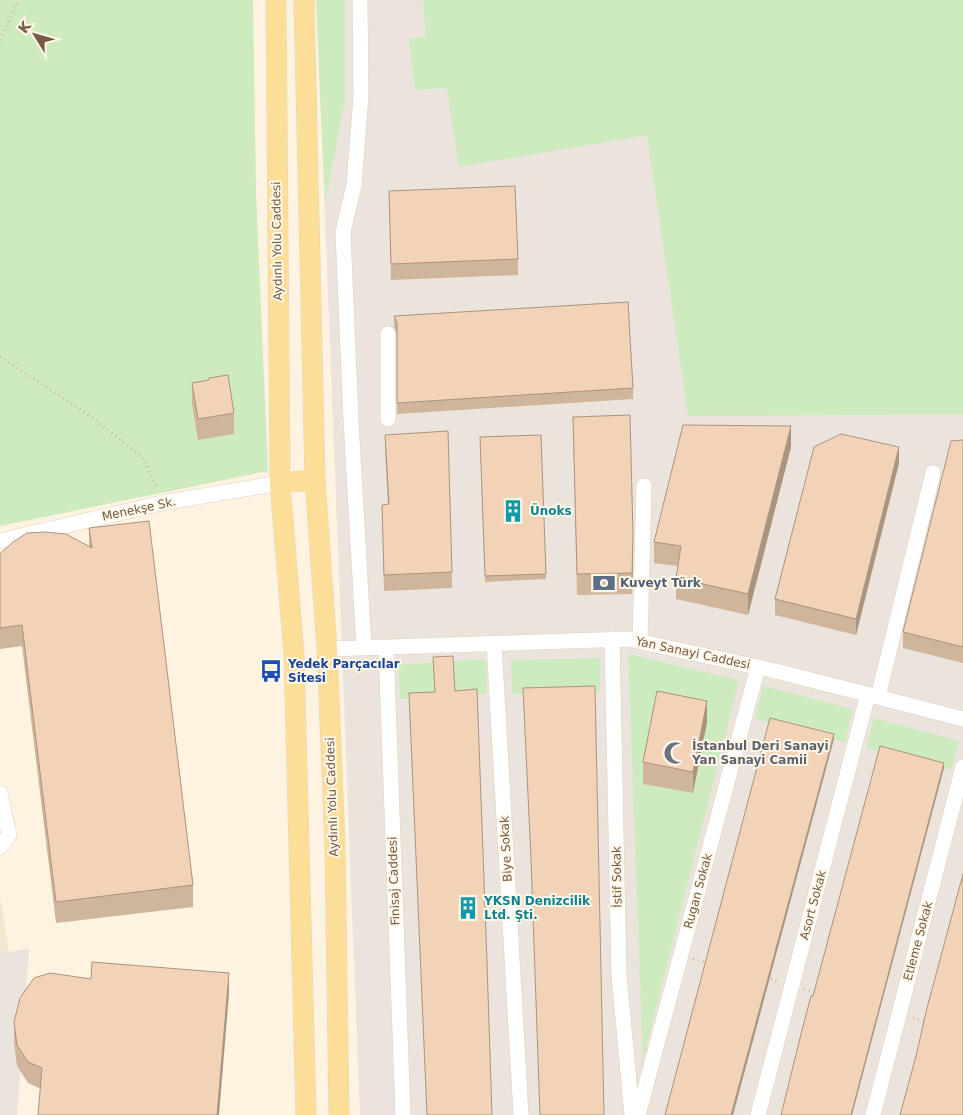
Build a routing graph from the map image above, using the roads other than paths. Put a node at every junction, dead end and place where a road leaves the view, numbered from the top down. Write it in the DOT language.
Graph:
graph roads {
  1 [pos="276,0"];
  2 [pos="304,0"];
  3 [pos="360,0"];
  4 [pos="388,334"];
  5 [pos="388,419"];
  6 [pos="933,473"];
  7 [pos="315,480"];
  8 [pos="280,483"];
  9 [pos="644,486"];
  10 [pos="0,541"];
  11 [pos="612,639"];
  12 [pos="640,641"];
  13 [pos="494,643"];
  14 [pos="386,647"];
  15 [pos="364,648"];
  16 [pos="327,649"];
  17 [pos="758,667"];
  18 [pos="873,696"];
  19 [pos="963,719"];
  20 [pos="963,767"];
  21 [pos="0,793"];
  22 [pos="0,847"];
  23 [pos="306,1115"];
  24 [pos="340,1115"];
  25 [pos="403,1115"];
  26 [pos="521,1115"];
  27 [pos="632,1115"];
  28 [pos="638,1115"];
  29 [pos="758,1115"];
  30 [pos="873,1115"];
  1 -- 8 [label="main road, Aydınlı Yolu Caddesi"];
  2 -- 7 [label="main road, Aydınlı Yolu Caddesi"];
  3 -- 15 [label="street"];
  4 -- 5 [label="street"];
  6 -- 18 [label="street, Asort Sokak"];
  7 -- 8 [label="main road"];
  7 -- 16 [label="main road, Aydınlı Yolu Caddesi"];
  8 -- 10 [label="street, Menekşe Sk."];
  8 -- 23 [label="main road, Aydınlı Yolu Caddesi"];
  9 -- 12 [label="street"];
  11 -- 12 [label="street, Yan Sanayi Caddesi"];
  11 -- 13 [label="street, Yan Sanayi Caddesi"];
  11 -- 27 [label="street, İstif Sokak"];
  12 -- 17 [label="street, Yan Sanayi Caddesi"];
  13 -- 14 [label="street, Yan Sanayi Caddesi"];
  13 -- 26 [label="street, Biye Sokak"];
  14 -- 15 [label="street, Yan Sanayi Caddesi"];
  14 -- 25 [label="street, Finisaj Caddesi"];
  15 -- 16 [label="street, Yan Sanayi Caddesi"];
  16 -- 24 [label="main road, Aydınlı Yolu Caddesi"];
  17 -- 18 [label="street, Yan Sanayi Caddesi"];
  17 -- 28 [label="street, Rugan Sokak"];
  18 -- 19 [label="street, Yan Sanayi Caddesi"];
  18 -- 29 [label="street, Asort Sokak"];
  20 -- 30 [label="street, Etleme Sokak"];
  21 -- 22 [label="street"];
}
